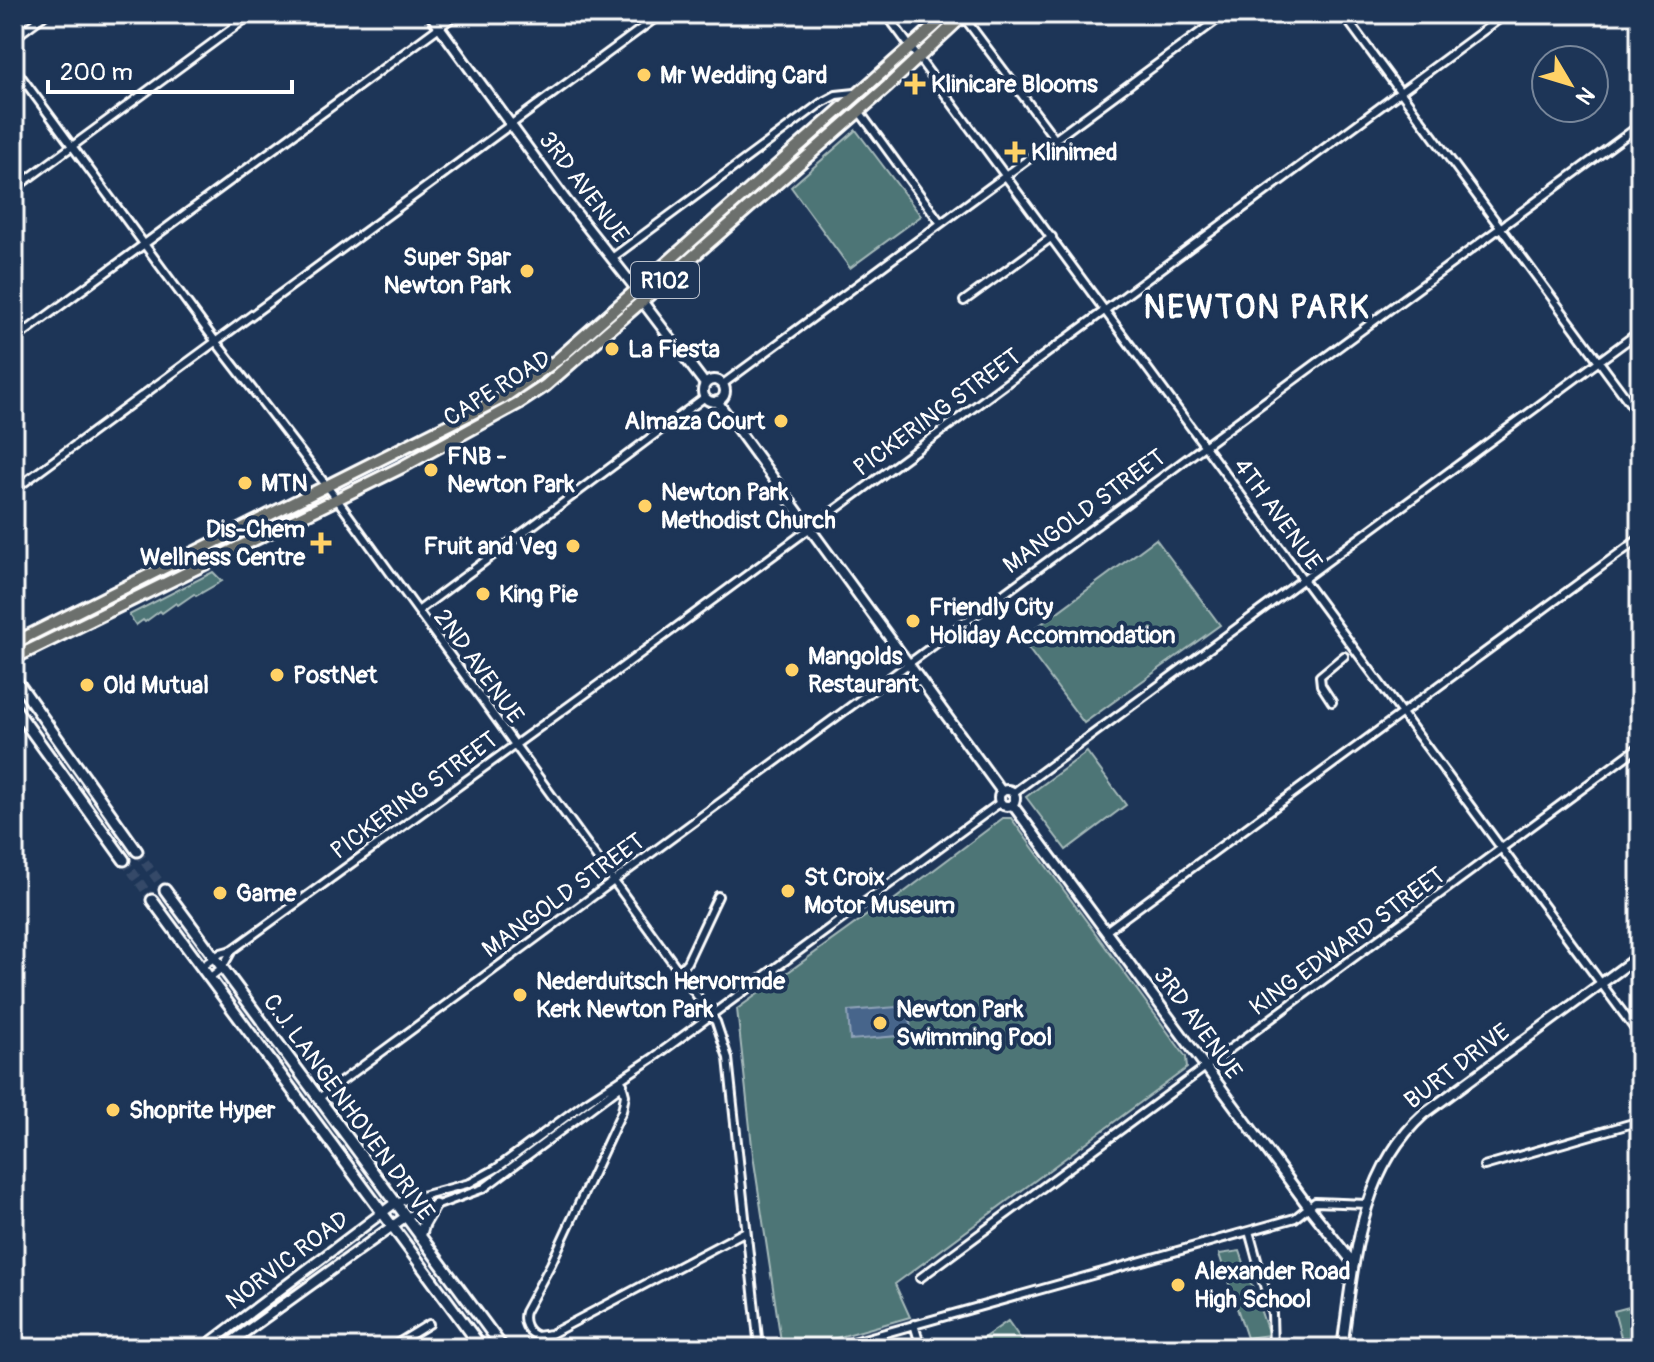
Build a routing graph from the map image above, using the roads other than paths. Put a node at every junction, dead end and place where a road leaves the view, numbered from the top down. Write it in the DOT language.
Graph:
graph roads {
  1 [pos="46,14"];
  2 [pos="252,14"];
  3 [pos="430,14"];
  4 [pos="457,14"];
  5 [pos="661,14"];
  6 [pos="886,14"];
  7 [pos="948,14"];
  8 [pos="1225,14"];
  9 [pos="1343,14"];
  10 [pos="1506,14"];
  11 [pos="964,15"];
  12 [pos="439,27"];
  13 [pos="14,38"];
  14 [pos="910,47"];
  15 [pos="918,57"];
  16 [pos="14,67"];
  17 [pos="861,92"];
  18 [pos="1400,92"];
  19 [pos="859,111"];
  20 [pos="512,124"];
  21 [pos="1640,125"];
  22 [pos="1055,139"];
  23 [pos="72,146"];
  24 [pos="1006,175"];
  25 [pos="14,189"];
  26 [pos="940,222"];
  27 [pos="1500,227"];
  28 [pos="1052,237"];
  29 [pos="144,244"];
  30 [pos="612,258"];
  31 [pos="636,289"];
  32 [pos="642,301"];
  33 [pos="964,301"];
  34 [pos="1105,310"];
  35 [pos="1640,331"];
  36 [pos="14,340"];
  37 [pos="216,342"];
  38 [pos="1599,361"];
  39 [pos="705,384"];
  40 [pos="723,384"];
  41 [pos="705,397"];
  42 [pos="717,401"];
  43 [pos="1640,417"];
  44 [pos="1204,444"];
  45 [pos="325,486"];
  46 [pos="14,490"];
  47 [pos="336,498"];
  48 [pos="809,529"];
  49 [pos="1640,538"];
  50 [pos="1303,579"];
  51 [pos="418,611"];
  52 [pos="14,643"];
  53 [pos="1344,656"];
  54 [pos="14,658"];
  55 [pos="908,663"];
  56 [pos="14,677"];
  57 [pos="1332,702"];
  58 [pos="14,707"];
  59 [pos="1402,713"];
  60 [pos="514,746"];
  61 [pos="1640,746"];
  62 [pos="1002,792"];
  63 [pos="1013,793"];
  64 [pos="1001,802"];
  65 [pos="1012,804"];
  66 [pos="1501,848"];
  67 [pos="137,851"];
  68 [pos="124,860"];
  69 [pos="613,880"];
  70 [pos="165,890"];
  71 [pos="718,896"];
  72 [pos="152,900"];
  73 [pos="1106,931"];
  74 [pos="232,950"];
  75 [pos="1640,955"];
  76 [pos="213,957"];
  77 [pos="201,967"];
  78 [pos="222,968"];
  79 [pos="680,970"];
  80 [pos="209,978"];
  81 [pos="1601,983"];
  82 [pos="711,1015"];
  83 [pos="1640,1036"];
  84 [pos="1206,1067"];
  85 [pos="622,1082"];
  86 [pos="319,1098"];
  87 [pos="1640,1121"];
  88 [pos="1484,1166"];
  89 [pos="395,1203"];
  90 [pos="1367,1204"];
  91 [pos="435,1205"];
  92 [pos="1308,1206"];
  93 [pos="382,1214"];
  94 [pos="405,1217"];
  95 [pos="391,1226"];
  96 [pos="746,1231"];
  97 [pos="1249,1231"];
  98 [pos="420,1237"];
  99 [pos="1354,1264"];
  100 [pos="920,1278"];
  101 [pos="429,1324"];
  102 [pos="914,1324"];
  103 [pos="203,1348"];
  104 [pos="223,1348"];
  105 [pos="390,1348"];
  106 [pos="482,1348"];
  107 [pos="503,1348"];
  108 [pos="759,1348"];
  109 [pos="833,1348"];
  110 [pos="921,1348"];
  111 [pos="1273,1348"];
  112 [pos="1342,1348"];
  1 -- 13 [label="street"];
  2 -- 23 [label="street"];
  3 -- 12 [label="street, 3RD AVENUE"];
  4 -- 12 [label="street"];
  5 -- 20 [label="street"];
  6 -- 14 [label="street, 4TH AVENUE"];
  7 -- 14 [label="main road, CAPE ROAD / R102"];
  8 -- 22 [label="street"];
  9 -- 18 [label="street"];
  10 -- 18 [label="street, PICKERING STREET"];
  11 -- 15 [label="main road, CAPE ROAD / R102"];
  11 -- 22 [label="street"];
  12 -- 20 [label="street, 3RD AVENUE"];
  12 -- 29 [label="street"];
  14 -- 15 [label="street, 4TH AVENUE"];
  14 -- 17 [label="main road, CAPE ROAD / R102"];
  15 -- 19 [label="main road, CAPE ROAD / R102"];
  15 -- 24 [label="street, 4TH AVENUE"];
  16 -- 23 [label="street, 2ND AVENUE"];
  17 -- 30 [label="street"];
  17 -- 31 [label="main road, CAPE ROAD / R102"];
  18 -- 27 [label="street"];
  18 -- 34 [label="street, PICKERING STREET"];
  19 -- 26 [label="street"];
  19 -- 32 [label="main road, CAPE ROAD / R102"];
  20 -- 30 [label="street, 3RD AVENUE"];
  20 -- 37 [label="street"];
  21 -- 27 [label="street, MANGOLD STREET"];
  22 -- 24 [label="street"];
  23 -- 25 [label="street"];
  23 -- 29 [label="street, 2ND AVENUE"];
  24 -- 26 [label="street"];
  24 -- 28 [label="street, 4TH AVENUE"];
  26 -- 40 [label="street"];
  27 -- 38 [label="street"];
  27 -- 44 [label="street, MANGOLD STREET"];
  28 -- 33 [label="street"];
  28 -- 34 [label="street, 4TH AVENUE"];
  29 -- 36 [label="street"];
  29 -- 37 [label="street, 2ND AVENUE"];
  30 -- 31 [label="street, 3RD AVENUE"];
  31 -- 32 [label="street, 3RD AVENUE"];
  31 -- 45 [label="main road, CAPE ROAD / R102"];
  32 -- 39 [label="street, 3RD AVENUE"];
  32 -- 47 [label="main road, CAPE ROAD / R102"];
  34 -- 44 [label="street, 4TH AVENUE"];
  34 -- 48 [label="street, PICKERING STREET"];
  35 -- 38 [label="street"];
  37 -- 45 [label="street, 2ND AVENUE"];
  37 -- 46 [label="street"];
  38 -- 43 [label="street"];
  38 -- 50 [label="street"];
  39 -- 40 [label="street"];
  39 -- 41 [label="street"];
  40 -- 42 [label="street"];
  41 -- 42 [label="street"];
  41 -- 51 [label="street"];
  42 -- 48 [label="street"];
  44 -- 50 [label="street, 4TH AVENUE"];
  44 -- 55 [label="street, MANGOLD STREET"];
  45 -- 47 [label="street, 2ND AVENUE"];
  45 -- 52 [label="main road, CAPE ROAD / R102"];
  47 -- 51 [label="street, 2ND AVENUE"];
  47 -- 54 [label="main road, CAPE ROAD / R102"];
  48 -- 55 [label="street"];
  48 -- 60 [label="street, PICKERING STREET"];
  49 -- 59 [label="street"];
  50 -- 59 [label="street, 4TH AVENUE"];
  50 -- 63 [label="street"];
  51 -- 60 [label="street, 2ND AVENUE"];
  53 -- 57 [label="street"];
  55 -- 62 [label="street"];
  55 -- 69 [label="street, MANGOLD STREET"];
  56 -- 67 [label="main road"];
  58 -- 68 [label="main road"];
  59 -- 66 [label="street, 4TH AVENUE"];
  59 -- 73 [label="street"];
  60 -- 69 [label="street, 2ND AVENUE"];
  60 -- 74 [label="street, PICKERING STREET"];
  61 -- 66 [label="street, KING EDWARD STREET"];
  62 -- 63 [label="street"];
  62 -- 64 [label="street"];
  63 -- 65 [label="street"];
  64 -- 65 [label="street"];
  64 -- 82 [label="street"];
  65 -- 73 [label="street, 3RD AVENUE"];
  66 -- 81 [label="street, 4TH AVENUE"];
  66 -- 84 [label="street, KING EDWARD STREET"];
  69 -- 79 [label="street, 2ND AVENUE"];
  69 -- 86 [label="street, MANGOLD STREET"];
  70 -- 76 [label="main road, C.J. LANGENHOVEN DRIVE"];
  71 -- 79 [label="street"];
  72 -- 77 [label="main road, C.J. LANGENHOVEN DRIVE"];
  73 -- 84 [label="street, 3RD AVENUE"];
  74 -- 76 [label="street, PICKERING STREET"];
  74 -- 78 [label="street, PICKERING STREET"];
  75 -- 81 [label="street, BURT DRIVE"];
  76 -- 77 [label="street, PICKERING STREET"];
  76 -- 78 [label="main road, C.J. LANGENHOVEN DRIVE"];
  77 -- 80 [label="main road, C.J. LANGENHOVEN DRIVE"];
  78 -- 80 [label="street, PICKERING STREET"];
  78 -- 86 [label="main road, C.J. LANGENHOVEN DRIVE"];
  79 -- 82 [label="street, 2ND AVENUE"];
  80 -- 93 [label="main road, C.J. LANGENHOVEN DRIVE"];
  81 -- 83 [label="street, 4TH AVENUE"];
  81 -- 90 [label="street, BURT DRIVE"];
  82 -- 85 [label="street"];
  82 -- 96 [label="street, 2ND AVENUE"];
  84 -- 92 [label="street, 3RD AVENUE"];
  84 -- 100 [label="street, KING EDWARD STREET"];
  85 -- 89 [label="street"];
  85 -- 91 [label="street"];
  85 -- 96 [label="street"];
  86 -- 89 [label="main road, C.J. LANGENHOVEN DRIVE"];
  87 -- 88 [label="street"];
  89 -- 93 [label="street, NORVIC ROAD"];
  89 -- 94 [label="main road, C.J. LANGENHOVEN DRIVE"];
  90 -- 92 [label="street"];
  90 -- 99 [label="street, BURT DRIVE"];
  91 -- 94 [label="street"];
  91 -- 98 [label="main road"];
  92 -- 97 [label="street"];
  92 -- 99 [label="street, 3RD AVENUE"];
  93 -- 95 [label="main road, C.J. LANGENHOVEN DRIVE"];
  93 -- 103 [label="street, NORVIC ROAD"];
  94 -- 95 [label="street, NORVIC ROAD"];
  94 -- 98 [label="main road, C.J. LANGENHOVEN DRIVE"];
  95 -- 104 [label="street, NORVIC ROAD"];
  95 -- 106 [label="main road, C.J. LANGENHOVEN DRIVE"];
  96 -- 108 [label="street, 2ND AVENUE"];
  97 -- 102 [label="street"];
  97 -- 111 [label="street"];
  98 -- 107 [label="main road, C.J. LANGENHOVEN DRIVE"];
  99 -- 112 [label="street, BURT DRIVE"];
  101 -- 105 [label="street"];
  102 -- 109 [label="street"];
  102 -- 110 [label="street"];
}
